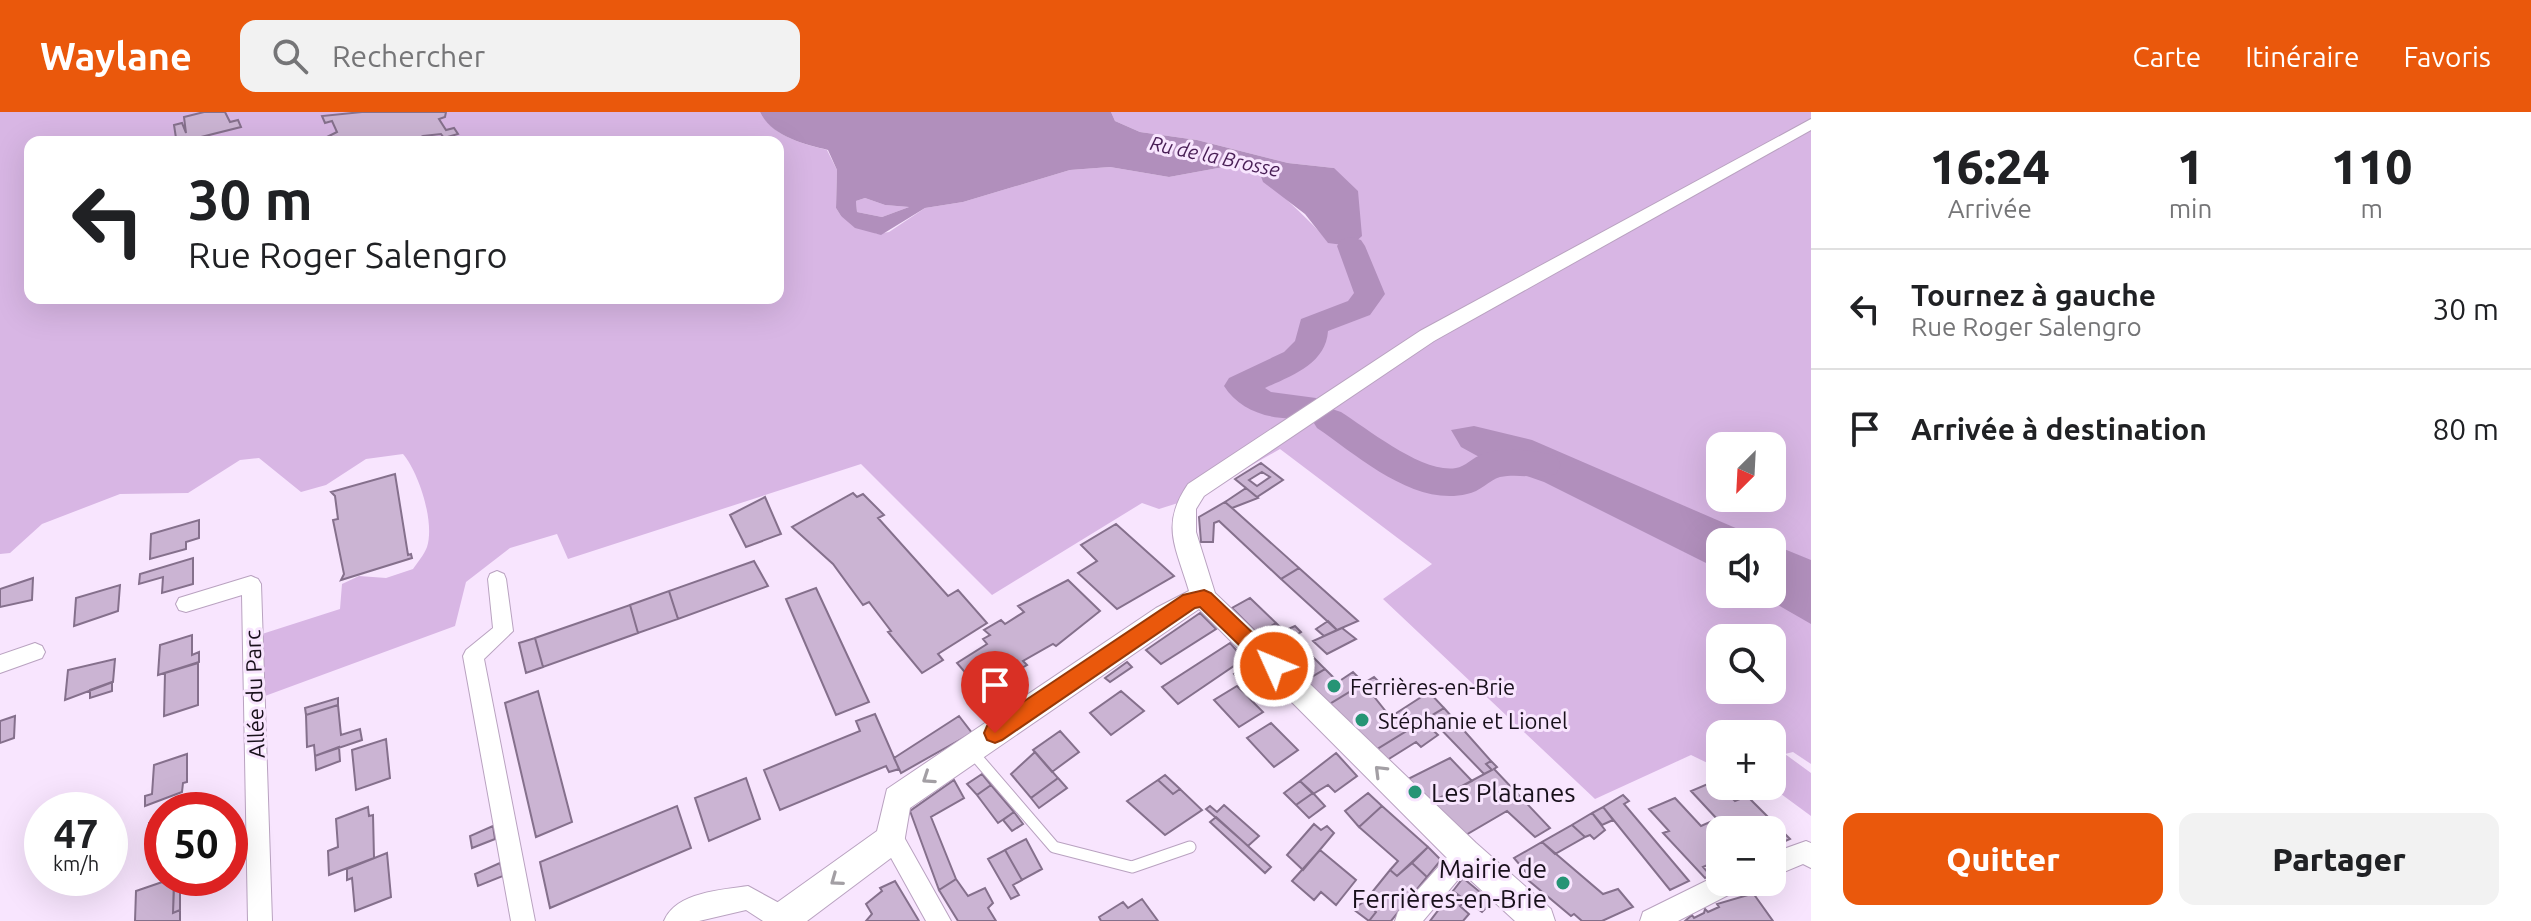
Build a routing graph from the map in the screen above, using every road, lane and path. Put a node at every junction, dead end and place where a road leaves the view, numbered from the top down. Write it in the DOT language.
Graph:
graph roads {
  1 [pos="1811,124"];
  2 [pos="497,579"];
  3 [pos="1204,598"];
  4 [pos="186,604"];
  5 [pos="35,652"];
  6 [pos="0,664"];
  7 [pos="970,750"];
  8 [pos="892,838"];
  9 [pos="1190,847"];
  10 [pos="1465,854"];
  11 [pos="1811,856"];
  12 [pos="1786,860"];
  13 [pos="1706,894"];
  14 [pos="782,920"];
  15 [pos="260,921"];
  16 [pos="523,921"];
  17 [pos="676,921"];
  18 [pos="939,921"];
  19 [pos="1407,921"];
  20 [pos="1539,921"];
  21 [pos="1652,921"];
  1 -- 3 [label="main road"];
  2 -- 16 [label="street"];
  3 -- 7 [label="main road"];
  10 -- 3 [label="main road, one-way"];
  4 -- 15 [label="street, Allée du Parc"];
  5 -- 6 [label="street"];
  7 -- 8 [label="main road, one-way"];
  7 -- 9 [label="lane"];
  8 -- 14 [label="main road, one-way"];
  8 -- 18 [label="street"];
  10 -- 19 [label="street"];
  10 -- 20 [label="main road"];
  11 -- 12 [label="street"];
  13 -- 21 [label="street"];
  14 -- 17 [label="street"];
}
